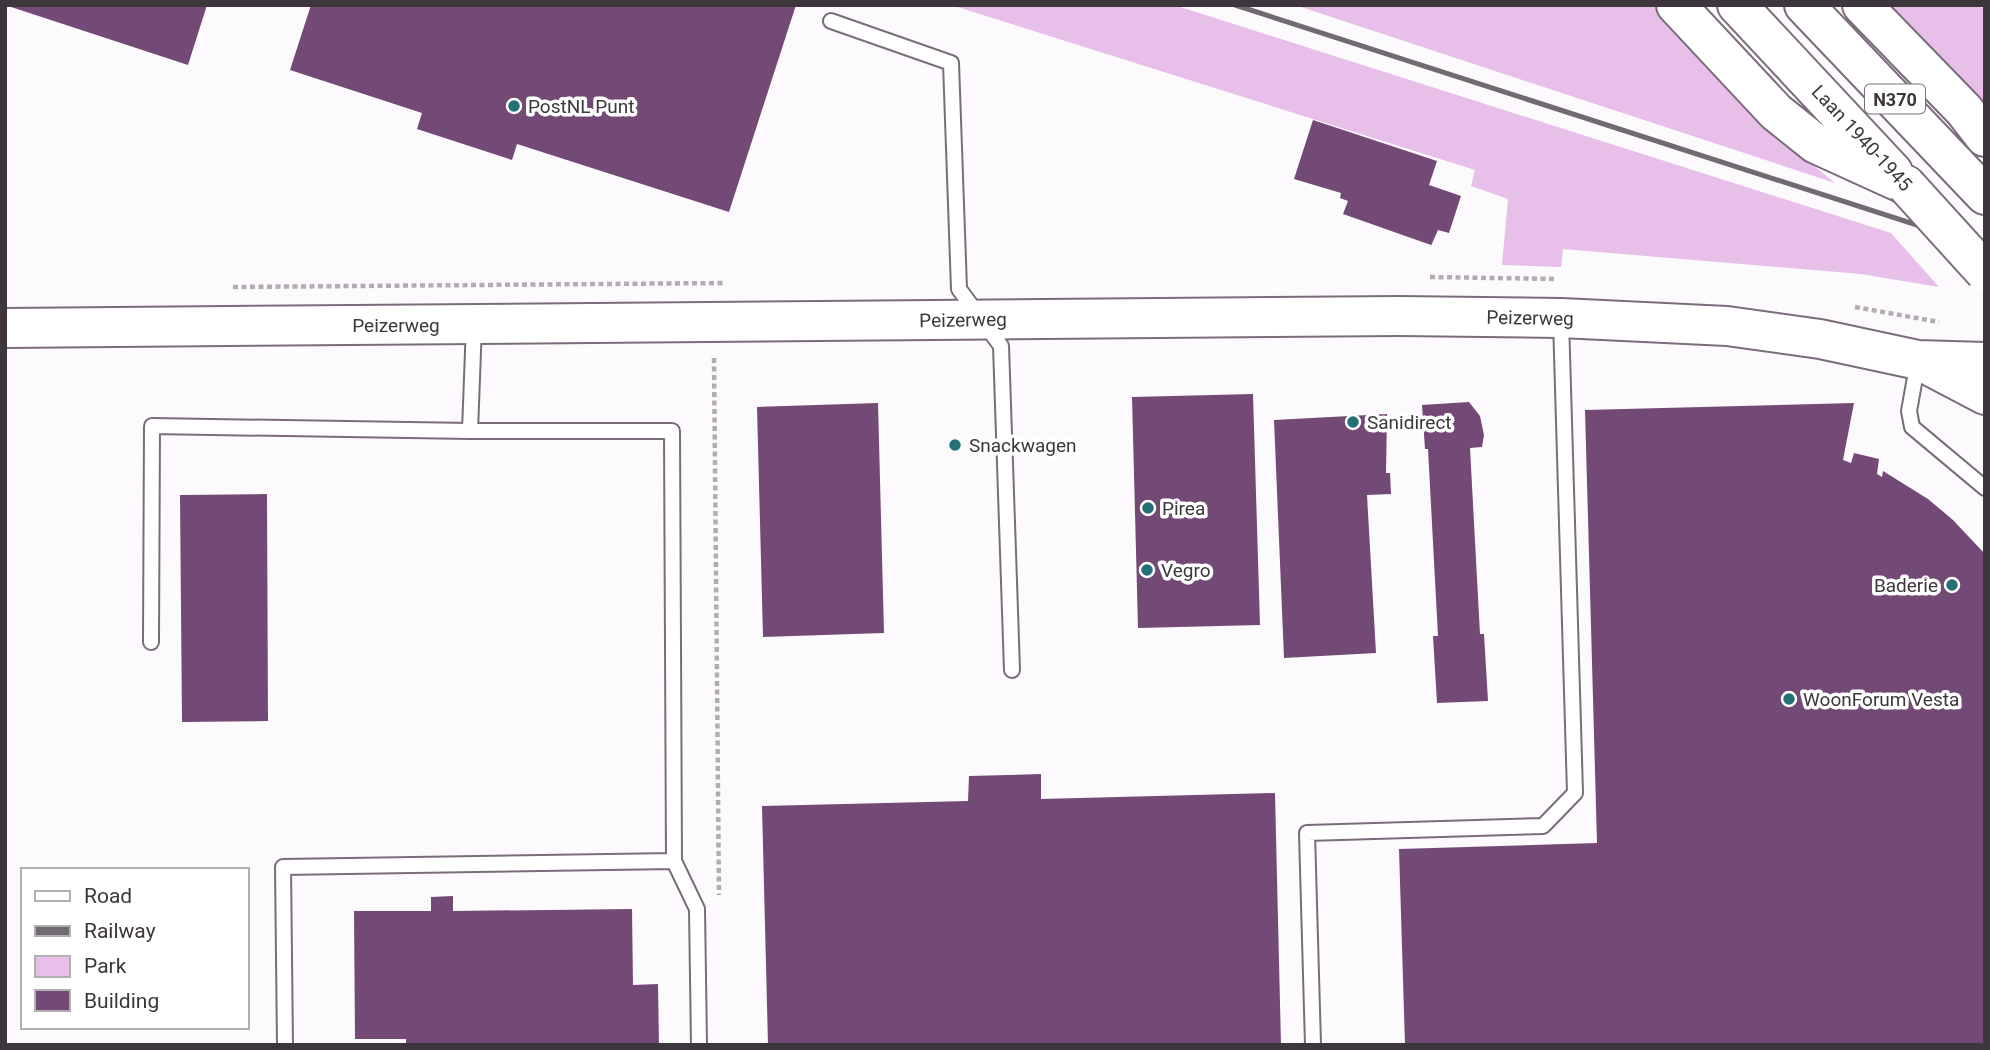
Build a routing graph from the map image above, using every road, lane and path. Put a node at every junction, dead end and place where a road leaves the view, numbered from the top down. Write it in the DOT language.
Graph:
graph roads {
  1 [pos="1676,5"];
  2 [pos="1737,5"];
  3 [pos="1804,5"];
  4 [pos="1862,5"];
  5 [pos="831,21"];
  6 [pos="1985,137"];
  7 [pos="1906,185"];
  8 [pos="1985,195"];
  9 [pos="1985,272"];
  10 [pos="1561,318"];
  11 [pos="982,320"];
  12 [pos="474,325"];
  13 [pos="5,328"];
  14 [pos="714,356"];
  15 [pos="1918,360"];
  16 [pos="1985,362"];
  17 [pos="1985,395"];
  18 [pos="470,431"];
  19 [pos="1985,488"];
  20 [pos="151,642"];
  21 [pos="1012,670"];
  22 [pos="674,861"];
  23 [pos="719,896"];
  24 [pos="285,1045"];
  25 [pos="699,1045"];
  26 [pos="1312,1045"];
  1 -- 7 [label="main road, N370"];
  2 -- 7 [label="main road, Laan 1940-1945 / N370"];
  3 -- 8 [label="main road, N370"];
  4 -- 6 [label="main road, N370"];
  5 -- 11 [label="lane"];
  7 -- 9 [label="main road, Laan 1940-1945 / N370, bridge"];
  10 -- 11 [label="main road, Peizerweg"];
  10 -- 15 [label="main road, Peizerweg"];
  10 -- 26 [label="lane"];
  11 -- 12 [label="main road, Peizerweg"];
  11 -- 21 [label="lane"];
  12 -- 13 [label="main road, Peizerweg"];
  12 -- 18 [label="lane"];
  14 -- 23 [label="path"];
  15 -- 16 [label="main road, Peizerweg"];
  15 -- 17 [label="main road, Peizerweg"];
  15 -- 19 [label="lane"];
  18 -- 20 [label="lane"];
  18 -- 22 [label="lane"];
  22 -- 24 [label="lane"];
  22 -- 25 [label="lane"];
}
